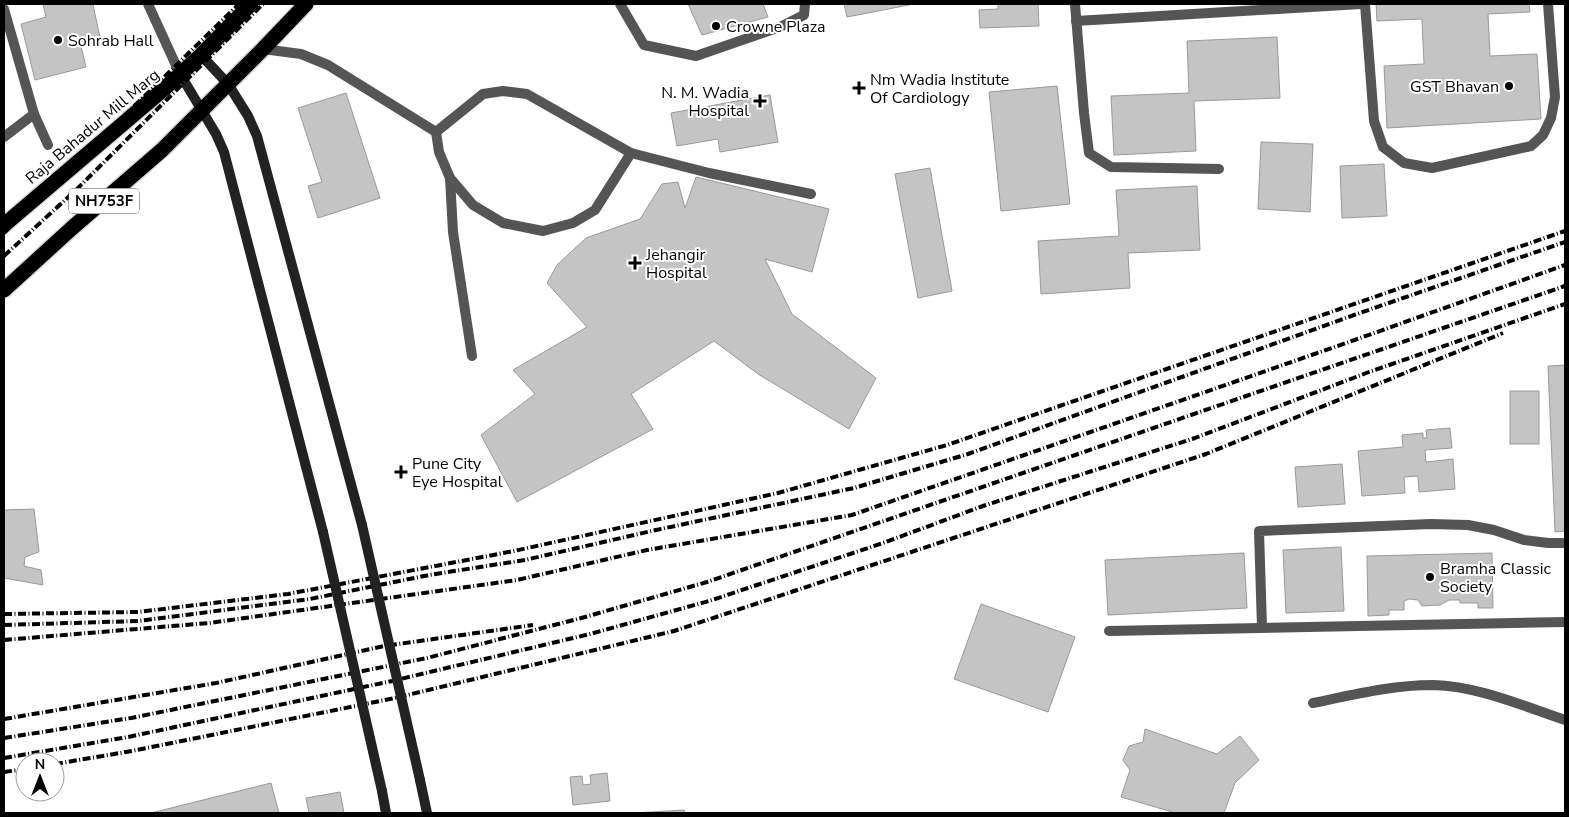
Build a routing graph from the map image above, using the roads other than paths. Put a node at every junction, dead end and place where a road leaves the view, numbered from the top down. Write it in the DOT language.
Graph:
graph roads {
  1 [pos="148,4"];
  2 [pos="251,4"];
  3 [pos="306,4"];
  4 [pos="620,4"];
  5 [pos="805,4"];
  6 [pos="1075,4"];
  7 [pos="1361,4"];
  8 [pos="1365,4"];
  9 [pos="1548,4"];
  10 [pos="4,9"];
  11 [pos="1076,21"];
  12 [pos="263,49"];
  13 [pos="201,55"];
  14 [pos="180,74"];
  15 [pos="228,84"];
  16 [pos="201,109"];
  17 [pos="34,114"];
  18 [pos="436,132"];
  19 [pos="4,137"];
  20 [pos="48,146"];
  21 [pos="631,153"];
  22 [pos="1219,169"];
  23 [pos="450,178"];
  24 [pos="811,194"];
  25 [pos="6,221"];
  26 [pos="4,290"];
  27 [pos="472,356"];
  28 [pos="1565,543"];
  29 [pos="1565,622"];
  30 [pos="1262,627"];
  31 [pos="1109,631"];
  32 [pos="1312,703"];
  33 [pos="1565,720"];
  34 [pos="386,813"];
  35 [pos="427,813"];
  1 -- 14 [label="street"];
  2 -- 13 [label="highway, NH753F"];
  3 -- 12 [label="highway, NH753F"];
  4 -- 5 [label="street"];
  6 -- 11 [label="street"];
  7 -- 11 [label="street"];
  8 -- 9 [label="street"];
  10 -- 17 [label="street"];
  11 -- 22 [label="street"];
  12 -- 15 [label="highway, NH753F"];
  12 -- 18 [label="street"];
  13 -- 14 [label="highway, NH753F"];
  13 -- 15 [label="main road"];
  14 -- 16 [label="main road"];
  14 -- 25 [label="highway, Raja Bahadur Mill Marg / NH753F"];
  15 -- 16 [label="highway, NH753F"];
  15 -- 35 [label="main road, bridge"];
  16 -- 26 [label="highway, NH753F"];
  16 -- 34 [label="main road, bridge"];
  17 -- 19 [label="street"];
  17 -- 20 [label="street"];
  18 -- 21 [label="street"];
  18 -- 23 [label="street"];
  21 -- 23 [label="street"];
  21 -- 24 [label="street"];
  23 -- 27 [label="street"];
  28 -- 30 [label="street"];
  29 -- 30 [label="street"];
  30 -- 31 [label="street"];
  32 -- 33 [label="street"];
}
